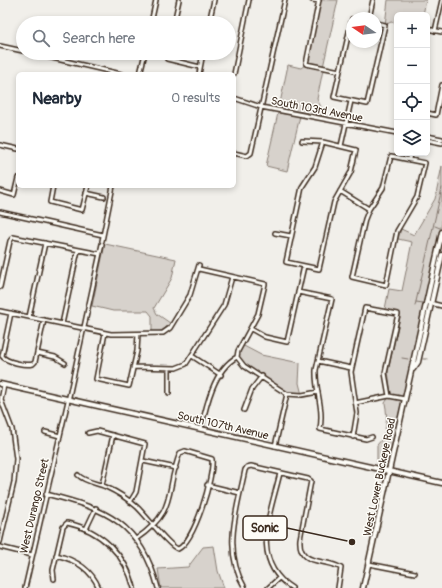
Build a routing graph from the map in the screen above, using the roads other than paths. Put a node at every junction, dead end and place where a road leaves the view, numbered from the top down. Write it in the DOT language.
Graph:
graph roads {
  1 [pos="156,0"];
  2 [pos="179,0"];
  3 [pos="214,0"];
  4 [pos="249,0"];
  5 [pos="285,0"];
  6 [pos="312,0"];
  7 [pos="373,0"];
  8 [pos="442,0"];
  9 [pos="319,1"];
  10 [pos="370,12"];
  11 [pos="153,16"];
  12 [pos="176,16"];
  13 [pos="211,16"];
  14 [pos="382,24"];
  15 [pos="430,30"];
  16 [pos="435,31"];
  17 [pos="442,32"];
  18 [pos="382,37"];
  19 [pos="346,45"];
  20 [pos="0,46"];
  21 [pos="380,48"];
  22 [pos="16,49"];
  23 [pos="61,60"];
  24 [pos="143,60"];
  25 [pos="171,60"];
  26 [pos="202,60"];
  27 [pos="200,67"];
  28 [pos="340,71"];
  29 [pos="112,72"];
  30 [pos="140,72"];
  31 [pos="199,72"];
  32 [pos="234,72"];
  33 [pos="442,85"];
  34 [pos="236,99"];
  35 [pos="350,101"];
  36 [pos="261,107"];
  37 [pos="430,114"];
  38 [pos="346,123"];
  39 [pos="394,132"];
  40 [pos="430,137"];
  41 [pos="442,139"];
  42 [pos="302,141"];
  43 [pos="430,141"];
  44 [pos="323,142"];
  45 [pos="442,143"];
  46 [pos="0,145"];
  47 [pos="341,146"];
  48 [pos="16,149"];
  49 [pos="236,153"];
  50 [pos="410,156"];
  51 [pos="409,160"];
  52 [pos="16,186"];
  53 [pos="53,188"];
  54 [pos="87,188"];
  55 [pos="113,188"];
  56 [pos="0,191"];
  57 [pos="340,191"];
  58 [pos="86,193"];
  59 [pos="104,197"];
  60 [pos="369,209"];
  61 [pos="0,212"];
  62 [pos="442,232"];
  63 [pos="276,233"];
  64 [pos="103,235"];
  65 [pos="291,236"];
  66 [pos="44,242"];
  67 [pos="78,250"];
  68 [pos="100,254"];
  69 [pos="442,255"];
  70 [pos="0,266"];
  71 [pos="4,266"];
  72 [pos="304,266"];
  73 [pos="232,277"];
  74 [pos="0,287"];
  75 [pos="298,292"];
  76 [pos="426,302"];
  77 [pos="431,304"];
  78 [pos="442,306"];
  79 [pos="0,311"];
  80 [pos="11,313"];
  81 [pos="29,317"];
  82 [pos="44,320"];
  83 [pos="62,324"];
  84 [pos="84,329"];
  85 [pos="251,329"];
  86 [pos="105,333"];
  87 [pos="138,334"];
  88 [pos="37,354"];
  89 [pos="192,356"];
  90 [pos="237,358"];
  91 [pos="318,361"];
  92 [pos="65,363"];
  93 [pos="133,367"];
  94 [pos="169,368"];
  95 [pos="351,368"];
  96 [pos="412,369"];
  97 [pos="221,375"];
  98 [pos="262,376"];
  99 [pos="2,385"];
  100 [pos="318,392"];
  101 [pos="169,393"];
  102 [pos="287,394"];
  103 [pos="389,396"];
  104 [pos="405,399"];
  105 [pos="68,400"];
  106 [pos="356,404"];
  107 [pos="244,410"];
  108 [pos="201,429"];
  109 [pos="45,432"];
  110 [pos="88,433"];
  111 [pos="113,435"];
  112 [pos="60,436"];
  113 [pos="353,436"];
  114 [pos="372,437"];
  115 [pos="275,446"];
  116 [pos="143,460"];
  117 [pos="176,468"];
  118 [pos="280,472"];
  119 [pos="389,472"];
  120 [pos="78,475"];
  121 [pos="442,483"];
  122 [pos="102,485"];
  123 [pos="207,485"];
  124 [pos="240,493"];
  125 [pos="46,494"];
  126 [pos="130,502"];
  127 [pos="96,508"];
  128 [pos="154,525"];
  129 [pos="86,529"];
  130 [pos="136,539"];
  131 [pos="0,542"];
  132 [pos="0,548"];
  133 [pos="32,555"];
  134 [pos="56,556"];
  135 [pos="370,564"];
  136 [pos="415,573"];
  137 [pos="279,578"];
  138 [pos="54,579"];
  139 [pos="25,588"];
  140 [pos="99,588"];
  141 [pos="134,588"];
  142 [pos="158,588"];
  143 [pos="245,588"];
  144 [pos="268,588"];
  145 [pos="292,588"];
  146 [pos="338,588"];
  147 [pos="363,588"];
  1 -- 11 [label="street"];
  2 -- 12 [label="street"];
  3 -- 13 [label="street"];
  4 -- 32 [label="street"];
  5 -- 36 [label="street"];
  6 -- 9 [label="street"];
  7 -- 10 [label="street"];
  8 -- 16 [label="street"];
  9 -- 28 [label="street"];
  14 -- 18 [label="street"];
  15 -- 16 [label="street"];
  16 -- 17 [label="street"];
  19 -- 28 [label="street"];
  20 -- 22 [label="street"];
  21 -- 35 [label="street"];
  23 -- 29 [label="street"];
  24 -- 30 [label="street"];
  25 -- 27 [label="street"];
  26 -- 27 [label="street"];
  27 -- 31 [label="street"];
  28 -- 35 [label="street"];
  33 -- 37 [label="street"];
  34 -- 36 [label="street, South 103rd Avenue"];
  35 -- 38 [label="street"];
  36 -- 38 [label="street, South 103rd Avenue"];
  36 -- 49 [label="street"];
  38 -- 39 [label="street, South 103rd Avenue"];
  38 -- 47 [label="street"];
  40 -- 41 [label="street"];
  42 -- 44 [label="street"];
  43 -- 45 [label="street"];
  44 -- 47 [label="street"];
  44 -- 65 [label="street"];
  46 -- 48 [label="street"];
  47 -- 57 [label="street"];
  50 -- 51 [label="street"];
  51 -- 60 [label="street"];
  51 -- 60 [label="street"];
  52 -- 56 [label="street"];
  53 -- 58 [label="street"];
  54 -- 58 [label="street"];
  55 -- 64 [label="street"];
  57 -- 60 [label="street"];
  57 -- 72 [label="street"];
  58 -- 59 [label="street"];
  61 -- 64 [label="street"];
  62 -- 76 [label="main road, West Lower Buckeye Road"];
  63 -- 65 [label="street"];
  64 -- 68 [label="street"];
  65 -- 72 [label="street"];
  66 -- 67 [label="street"];
  66 -- 71 [label="street"];
  66 -- 81 [label="street"];
  67 -- 68 [label="street"];
  67 -- 83 [label="street"];
  68 -- 84 [label="street"];
  69 -- 77 [label="main road, West Lower Buckeye Road"];
  70 -- 71 [label="street"];
  71 -- 74 [label="street"];
  72 -- 75 [label="street"];
  73 -- 85 [label="street"];
  73 -- 87 [label="street"];
  73 -- 89 [label="street"];
  75 -- 85 [label="street"];
  75 -- 91 [label="street"];
  76 -- 77 [label="street"];
  76 -- 96 [label="main road, West Lower Buckeye Road"];
  77 -- 78 [label="street"];
  77 -- 96 [label="main road, West Lower Buckeye Road"];
  79 -- 80 [label="street"];
  80 -- 81 [label="street"];
  80 -- 88 [label="street"];
  81 -- 82 [label="street"];
  82 -- 83 [label="street"];
  82 -- 88 [label="street"];
  83 -- 84 [label="street"];
  84 -- 86 [label="street"];
  84 -- 105 [label="street"];
  85 -- 90 [label="street"];
  86 -- 87 [label="street"];
  86 -- 93 [label="street"];
  87 -- 93 [label="street"];
  88 -- 92 [label="street"];
  89 -- 94 [label="street"];
  89 -- 97 [label="street"];
  90 -- 97 [label="street"];
  90 -- 98 [label="street"];
  91 -- 95 [label="street"];
  91 -- 100 [label="street"];
  93 -- 94 [label="street"];
  94 -- 101 [label="street"];
  95 -- 103 [label="street"];
  95 -- 106 [label="street"];
  96 -- 104 [label="main road, West Lower Buckeye Road"];
  97 -- 108 [label="street"];
  98 -- 102 [label="street"];
  98 -- 107 [label="street"];
  99 -- 105 [label="main road, South 107th Avenue"];
  99 -- 131 [label="street"];
  100 -- 102 [label="street"];
  100 -- 113 [label="street"];
  102 -- 115 [label="street"];
  103 -- 104 [label="street"];
  103 -- 106 [label="street"];
  104 -- 119 [label="main road, West Lower Buckeye Road"];
  105 -- 108 [label="main road, South 107th Avenue"];
  105 -- 112 [label="street, West Durango Street"];
  106 -- 113 [label="street"];
  108 -- 115 [label="main road, South 107th Avenue"];
  109 -- 112 [label="street"];
  110 -- 111 [label="street"];
  111 -- 116 [label="street"];
  111 -- 122 [label="street"];
  112 -- 125 [label="street, West Durango Street"];
  113 -- 114 [label="street"];
  115 -- 119 [label="main road, South 107th Avenue"];
  116 -- 117 [label="street"];
  116 -- 126 [label="street"];
  117 -- 123 [label="street"];
  117 -- 128 [label="street"];
  118 -- 124 [label="street"];
  118 -- 137 [label="street"];
  118 -- 146 [label="street"];
  119 -- 121 [label="main road, South 107th Avenue"];
  119 -- 135 [label="main road, West Lower Buckeye Road"];
  120 -- 122 [label="street"];
  122 -- 126 [label="street"];
  123 -- 124 [label="street"];
  123 -- 128 [label="street"];
  124 -- 143 [label="street"];
  125 -- 127 [label="street"];
  125 -- 133 [label="street, West Durango Street"];
  126 -- 128 [label="street"];
  127 -- 129 [label="street"];
  127 -- 130 [label="street"];
  128 -- 130 [label="street"];
  129 -- 134 [label="street"];
  129 -- 141 [label="street"];
  130 -- 142 [label="street"];
  132 -- 133 [label="street"];
  133 -- 139 [label="street, West Durango Street"];
  134 -- 138 [label="street"];
  134 -- 140 [label="street"];
  135 -- 136 [label="street"];
  135 -- 147 [label="main road, West Lower Buckeye Road"];
  137 -- 144 [label="street"];
  137 -- 145 [label="street"];
}
